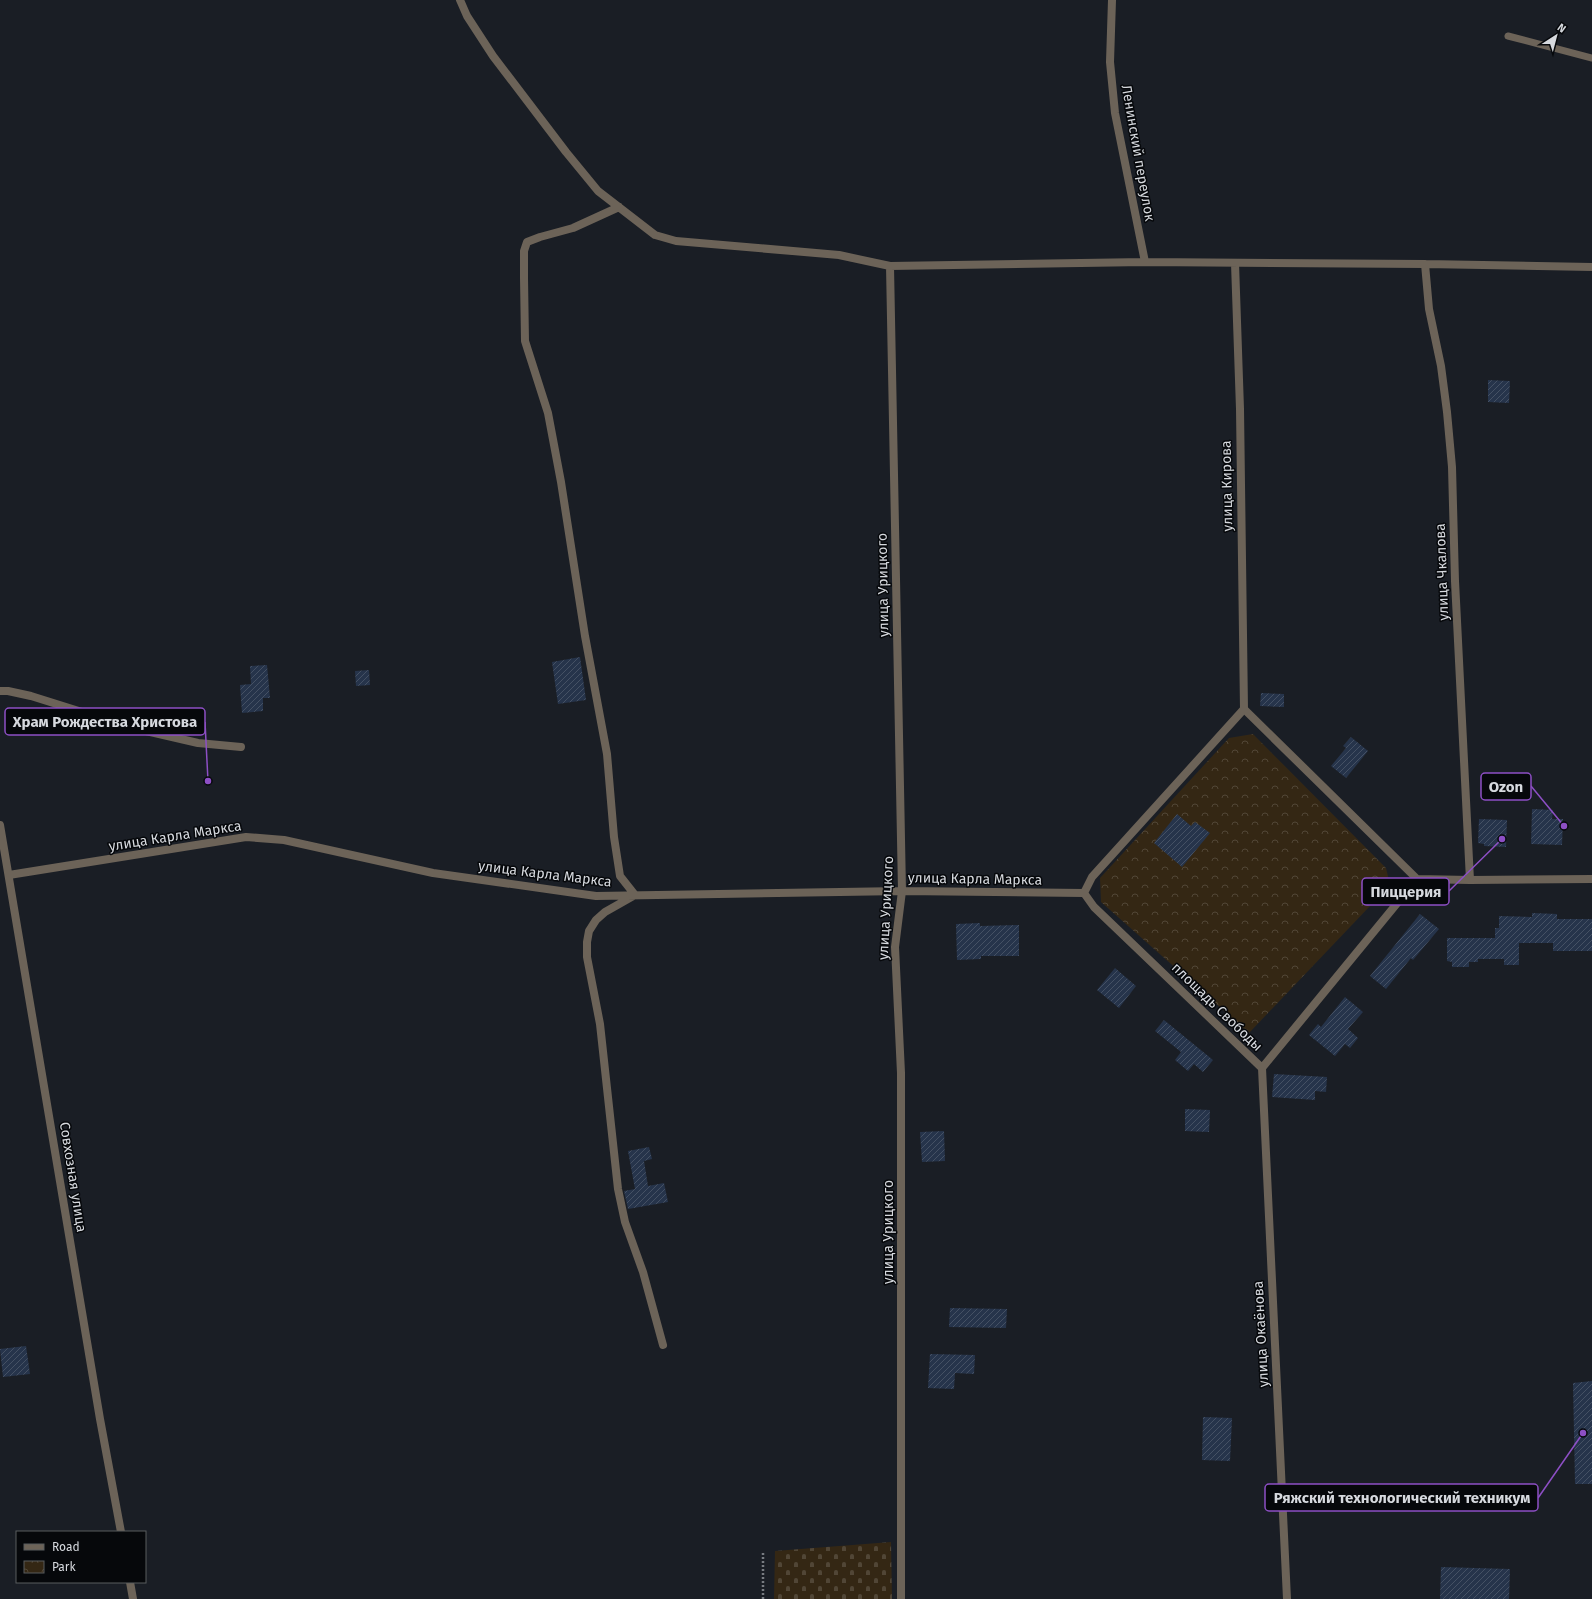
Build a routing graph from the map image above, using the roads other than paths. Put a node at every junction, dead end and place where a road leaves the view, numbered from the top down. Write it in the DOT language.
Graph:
graph roads {
  1 [pos="460,0"];
  2 [pos="1112,0"];
  3 [pos="1508,36"];
  4 [pos="1592,58"];
  5 [pos="619,208"];
  6 [pos="1145,262"];
  7 [pos="1235,263"];
  8 [pos="1425,264"];
  9 [pos="890,266"];
  10 [pos="1592,267"];
  11 [pos="0,690"];
  12 [pos="1244,709"];
  13 [pos="241,747"];
  14 [pos="0,825"];
  15 [pos="9,875"];
  16 [pos="1417,879"];
  17 [pos="1592,879"];
  18 [pos="1470,880"];
  19 [pos="902,891"];
  20 [pos="1084,893"];
  21 [pos="635,895"];
  22 [pos="1262,1068"];
  23 [pos="663,1345"];
  24 [pos="121,1531"];
  25 [pos="130,1583"];
  26 [pos="133,1599"];
  27 [pos="902,1599"];
  28 [pos="1286,1599"];
  1 -- 5 [label="street"];
  2 -- 6 [label="street, Ленинский переулок"];
  3 -- 4 [label="lane"];
  5 -- 9 [label="street"];
  5 -- 21 [label="street"];
  6 -- 7 [label="street"];
  6 -- 9 [label="street"];
  7 -- 8 [label="street"];
  7 -- 12 [label="street, улица Кирова"];
  8 -- 10 [label="street"];
  8 -- 18 [label="street, улица Чкалова"];
  9 -- 19 [label="street, улица Урицкого"];
  11 -- 13 [label="street"];
  12 -- 16 [label="street"];
  12 -- 20 [label="street"];
  14 -- 15 [label="street, Совхозная улица"];
  15 -- 21 [label="street, улица Карла Маркса"];
  15 -- 24 [label="street, Совхозная улица"];
  16 -- 18 [label="street"];
  16 -- 22 [label="street, площадь Свободы"];
  17 -- 18 [label="street"];
  19 -- 20 [label="street, улица Карла Маркса"];
  19 -- 21 [label="street, улица Карла Маркса"];
  19 -- 27 [label="street, улица Урицкого"];
  20 -- 22 [label="street, площадь Свободы"];
  21 -- 23 [label="street"];
  22 -- 28 [label="street, улица Окаёнова"];
  25 -- 26 [label="street"];
}
